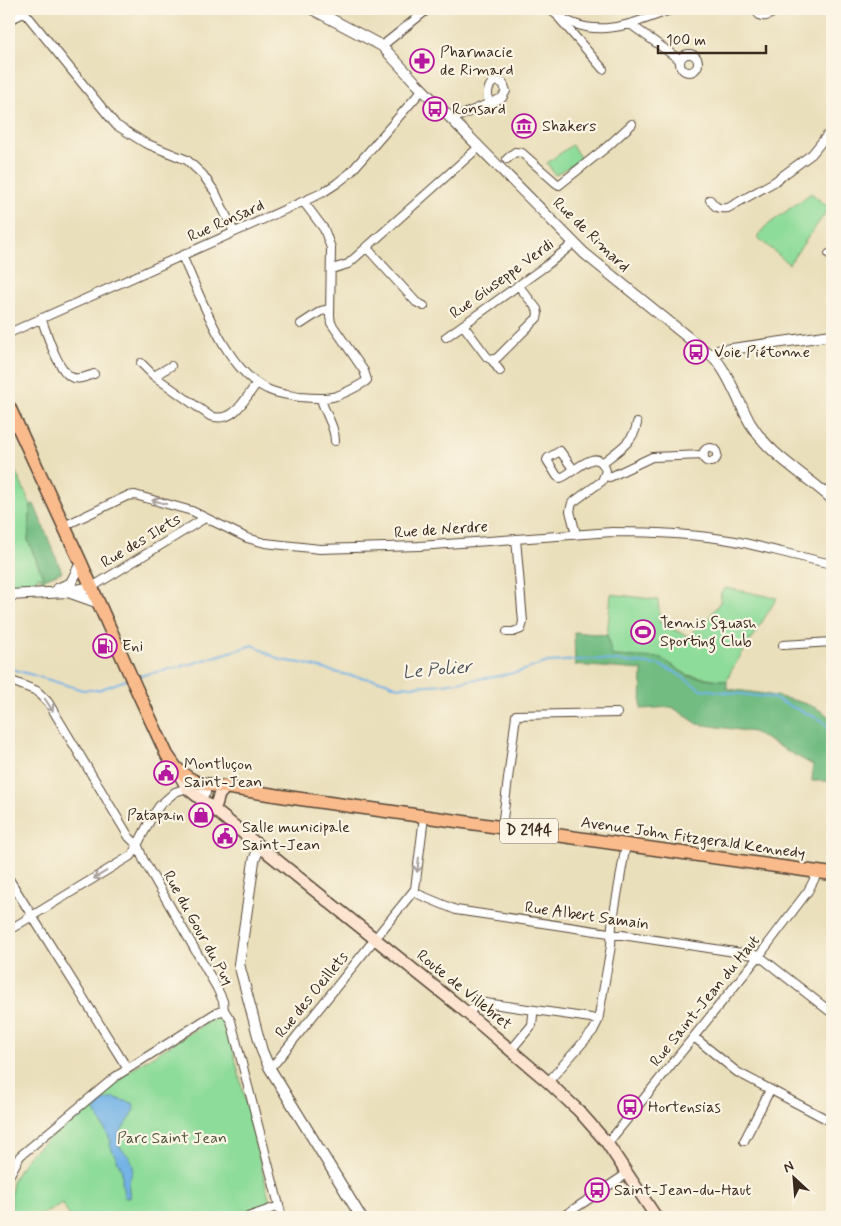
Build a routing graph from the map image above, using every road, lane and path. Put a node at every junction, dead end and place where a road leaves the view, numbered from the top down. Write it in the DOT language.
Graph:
graph roads {
  1 [pos="312,9"];
  2 [pos="428,9"];
  3 [pos="550,9"];
  4 [pos="673,9"];
  5 [pos="755,9"];
  6 [pos="779,9"];
  7 [pos="23,11"];
  8 [pos="557,15"];
  9 [pos="9,20"];
  10 [pos="630,24"];
  11 [pos="585,28"];
  12 [pos="581,44"];
  13 [pos="382,46"];
  14 [pos="680,60"];
  15 [pos="603,69"];
  16 [pos="423,89"];
  17 [pos="488,104"];
  18 [pos="452,119"];
  19 [pos="632,124"];
  20 [pos="832,129"];
  21 [pos="479,146"];
  22 [pos="507,159"];
  23 [pos="710,200"];
  24 [pos="303,201"];
  25 [pos="234,232"];
  26 [pos="574,243"];
  27 [pos="366,247"];
  28 [pos="182,256"];
  29 [pos="332,269"];
  30 [pos="518,285"];
  31 [pos="424,306"];
  32 [pos="330,309"];
  33 [pos="41,318"];
  34 [pos="301,324"];
  35 [pos="463,325"];
  36 [pos="9,332"];
  37 [pos="832,335"];
  38 [pos="446,337"];
  39 [pos="712,355"];
  40 [pos="492,360"];
  41 [pos="142,363"];
  42 [pos="171,366"];
  43 [pos="500,371"];
  44 [pos="94,374"];
  45 [pos="154,376"];
  46 [pos="257,383"];
  47 [pos="320,399"];
  48 [pos="9,407"];
  49 [pos="637,423"];
  50 [pos="335,441"];
  51 [pos="704,455"];
  52 [pos="602,463"];
  53 [pos="574,470"];
  54 [pos="605,476"];
  55 [pos="832,499"];
  56 [pos="205,518"];
  57 [pos="64,526"];
  58 [pos="576,534"];
  59 [pos="516,538"];
  60 [pos="81,563"];
  61 [pos="832,564"];
  62 [pos="69,587"];
  63 [pos="92,587"];
  64 [pos="9,596"];
  65 [pos="99,603"];
  66 [pos="507,632"];
  67 [pos="832,642"];
  68 [pos="783,645"];
  69 [pos="9,680"];
  70 [pos="617,713"];
  71 [pos="192,785"];
  72 [pos="225,788"];
  73 [pos="216,806"];
  74 [pos="223,816"];
  75 [pos="424,817"];
  76 [pos="502,828"];
  77 [pos="626,844"];
  78 [pos="138,846"];
  79 [pos="259,847"];
  80 [pos="815,871"];
  81 [pos="832,874"];
  82 [pos="9,879"];
  83 [pos="413,892"];
  84 [pos="32,916"];
  85 [pos="9,930"];
  86 [pos="612,933"];
  87 [pos="375,940"];
  88 [pos="760,956"];
  89 [pos="224,1010"];
  90 [pos="468,1013"];
  91 [pos="832,1013"];
  92 [pos="533,1015"];
  93 [pos="598,1021"];
  94 [pos="694,1037"];
  95 [pos="511,1050"];
  96 [pos="269,1067"];
  97 [pos="127,1068"];
  98 [pos="548,1082"];
  99 [pos="770,1090"];
  100 [pos="832,1122"];
  101 [pos="744,1141"];
  102 [pos="607,1143"];
  103 [pos="628,1173"];
  104 [pos="9,1176"];
  105 [pos="279,1206"];
  106 [pos="248,1217"];
  107 [pos="282,1217"];
  108 [pos="361,1217"];
  109 [pos="562,1217"];
  110 [pos="656,1217"];
  1 -- 13 [label="street, Rue de Rimard"];
  2 -- 13 [label="street"];
  3 -- 8 [label="street"];
  4 -- 10 [label="street"];
  5 -- 6 [label="street"];
  7 -- 9 [label="street"];
  7 -- 25 [label="street"];
  8 -- 11 [label="street"];
  8 -- 12 [label="street"];
  10 -- 11 [label="street"];
  10 -- 14 [label="street"];
  11 -- 12 [label="street"];
  12 -- 15 [label="street"];
  13 -- 16 [label="street, Rue de Rimard"];
  16 -- 18 [label="street, Rue de Rimard"];
  16 -- 24 [label="street, Rue Ronsard"];
  17 -- 18 [label="street"];
  18 -- 21 [label="street, Rue de Rimard"];
  19 -- 22 [label="street"];
  20 -- 23 [label="street"];
  21 -- 26 [label="street, Rue de Rimard"];
  21 -- 27 [label="street"];
  24 -- 25 [label="street, Rue Ronsard"];
  24 -- 29 [label="street"];
  25 -- 28 [label="street, Rue Ronsard"];
  26 -- 30 [label="street, Rue Giuseppe Verdi"];
  26 -- 39 [label="street, Rue de Rimard"];
  27 -- 29 [label="street"];
  27 -- 31 [label="street"];
  28 -- 33 [label="street, Rue Ronsard"];
  28 -- 46 [label="street"];
  29 -- 32 [label="street"];
  30 -- 35 [label="street, Rue Giuseppe Verdi"];
  30 -- 40 [label="street"];
  32 -- 34 [label="street"];
  32 -- 47 [label="street"];
  33 -- 36 [label="street, Rue Ronsard"];
  33 -- 44 [label="street"];
  35 -- 38 [label="street, Rue Giuseppe Verdi"];
  35 -- 40 [label="street"];
  37 -- 39 [label="street"];
  39 -- 55 [label="street, Rue de Rimard"];
  40 -- 43 [label="street"];
  41 -- 45 [label="street"];
  42 -- 45 [label="street"];
  45 -- 46 [label="street"];
  46 -- 47 [label="street"];
  47 -- 50 [label="street"];
  48 -- 57 [label="main road, Avenue John Fitzgerald Kennedy / D 2144"];
  49 -- 52 [label="street"];
  51 -- 54 [label="street"];
  52 -- 53 [label="street"];
  52 -- 54 [label="street"];
  54 -- 58 [label="street"];
  56 -- 57 [label="street, Rue de Nerdre, one-way"];
  56 -- 59 [label="street, Rue de Nerdre"];
  56 -- 63 [label="street, Rue des Ilets"];
  57 -- 60 [label="main road, Avenue John Fitzgerald Kennedy / D 2144"];
  58 -- 59 [label="street, Rue de Nerdre"];
  58 -- 61 [label="street, Rue de Nerdre"];
  59 -- 66 [label="street"];
  60 -- 62 [label="street"];
  60 -- 63 [label="main road, Avenue John Fitzgerald Kennedy / D 2144"];
  62 -- 63 [label="street"];
  62 -- 64 [label="street"];
  62 -- 65 [label="street"];
  63 -- 65 [label="main road, Avenue John Fitzgerald Kennedy / D 2144"];
  65 -- 71 [label="main road, Avenue John Fitzgerald Kennedy / D 2144"];
  67 -- 68 [label="street"];
  69 -- 78 [label="street, Rue du Gour du Puy, one-way"];
  70 -- 76 [label="street"];
  71 -- 72 [label="main road, Avenue John Fitzgerald Kennedy / D 2144"];
  71 -- 73 [label="main road"];
  71 -- 74 [label="main road"];
  71 -- 78 [label="street"];
  72 -- 73 [label="main road"];
  72 -- 75 [label="main road, Avenue John Fitzgerald Kennedy / D 2144"];
  73 -- 74 [label="main road"];
  74 -- 79 [label="main road, Route de Villebret"];
  75 -- 76 [label="main road, Avenue John Fitzgerald Kennedy / D 2144"];
  75 -- 83 [label="street, one-way"];
  76 -- 77 [label="main road, Avenue John Fitzgerald Kennedy / D 2144"];
  77 -- 80 [label="main road, Avenue John Fitzgerald Kennedy / D 2144"];
  77 -- 86 [label="street"];
  78 -- 84 [label="street, one-way"];
  78 -- 89 [label="street, Rue du Gour du Puy"];
  79 -- 87 [label="main road, Route de Villebret"];
  79 -- 96 [label="street"];
  80 -- 81 [label="main road, Avenue John Fitzgerald Kennedy / D 2144"];
  80 -- 88 [label="street, Rue Saint-Jean du Haut"];
  82 -- 84 [label="street"];
  83 -- 86 [label="street, Rue Albert Samain"];
  83 -- 87 [label="street, Rue des Oeillets"];
  84 -- 85 [label="street"];
  84 -- 97 [label="street"];
  86 -- 88 [label="street, Rue Albert Samain"];
  86 -- 93 [label="street"];
  87 -- 90 [label="main road, Route de Villebret"];
  87 -- 96 [label="street, Rue des Oeillets"];
  88 -- 91 [label="street"];
  88 -- 94 [label="street, Rue Saint-Jean du Haut"];
  89 -- 97 [label="street"];
  89 -- 105 [label="street, Rue du Gour du Puy"];
  90 -- 93 [label="street"];
  90 -- 95 [label="main road, Route de Villebret"];
  92 -- 95 [label="street"];
  93 -- 98 [label="street"];
  94 -- 99 [label="street"];
  94 -- 102 [label="street, Rue Saint-Jean du Haut"];
  95 -- 98 [label="main road, Route de Villebret"];
  96 -- 108 [label="street"];
  97 -- 104 [label="street"];
  98 -- 102 [label="main road, Route de Villebret"];
  99 -- 100 [label="street"];
  99 -- 101 [label="street"];
  102 -- 103 [label="main road, Route de Villebret"];
  103 -- 109 [label="street"];
  103 -- 110 [label="main road, Route de Villebret"];
  105 -- 106 [label="street"];
  105 -- 107 [label="street, Rue du Gour du Puy"];
}
